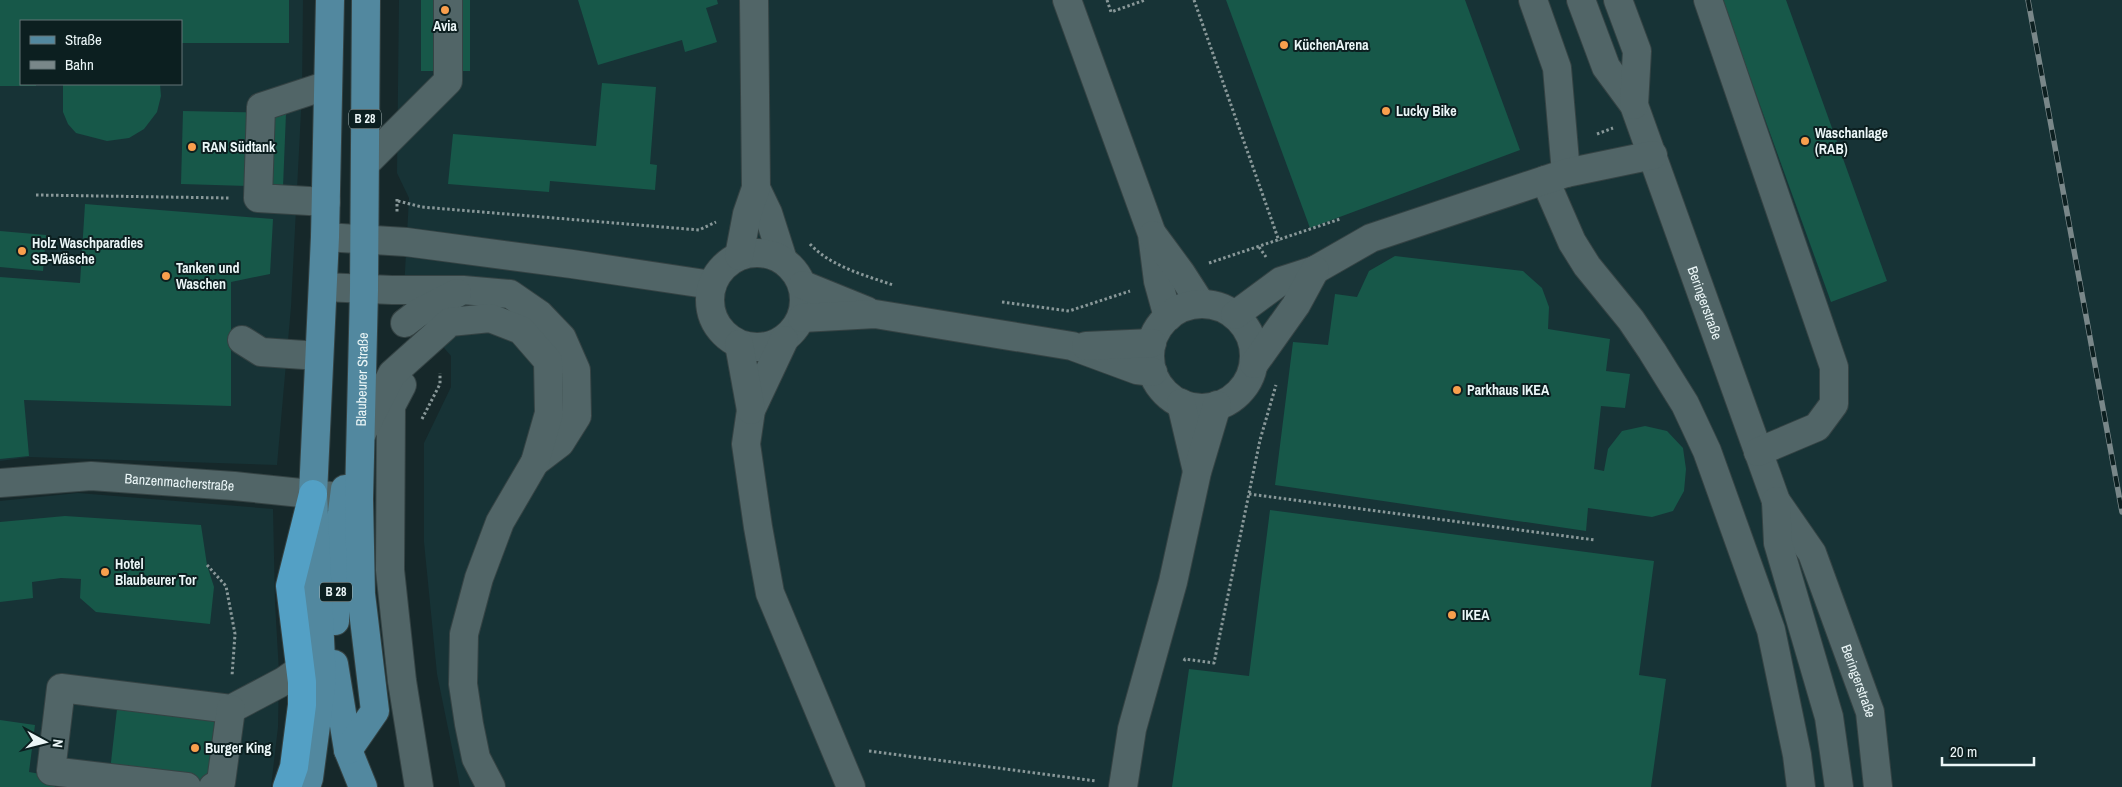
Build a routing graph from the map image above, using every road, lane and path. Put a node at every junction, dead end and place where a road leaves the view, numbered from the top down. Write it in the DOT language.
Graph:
graph roads {
  1 [pos="330,0"];
  2 [pos="366,0"];
  3 [pos="448,0"];
  4 [pos="754,0"];
  5 [pos="1068,0"];
  6 [pos="1107,0"];
  7 [pos="1146,0"];
  8 [pos="1194,0"];
  9 [pos="1533,0"];
  10 [pos="1581,0"];
  11 [pos="1618,0"];
  12 [pos="1708,0"];
  13 [pos="318,89"];
  14 [pos="1634,104"];
  15 [pos="1653,156"];
  16 [pos="365,164"];
  17 [pos="1556,176"];
  18 [pos="756,188"];
  19 [pos="36,195"];
  20 [pos="258,198"];
  21 [pos="313,201"];
  22 [pos="398,201"];
  23 [pos="747,214"];
  24 [pos="325,237"];
  25 [pos="364,238"];
  26 [pos="808,242"];
  27 [pos="739,256"];
  28 [pos="782,260"];
  29 [pos="1315,270"];
  30 [pos="1170,277"];
  31 [pos="712,285"];
  32 [pos="803,285"];
  33 [pos="896,286"];
  34 [pos="323,287"];
  35 [pos="364,290"];
  36 [pos="463,290"];
  37 [pos="1001,302"];
  38 [pos="1202,304"];
  39 [pos="875,314"];
  40 [pos="1235,315"];
  41 [pos="1168,317"];
  42 [pos="802,318"];
  43 [pos="405,323"];
  44 [pos="242,340"];
  45 [pos="784,340"];
  46 [pos="1152,343"];
  47 [pos="424,344"];
  48 [pos="738,344"];
  49 [pos="1072,346"];
  50 [pos="320,356"];
  51 [pos="1254,364"];
  52 [pos="1153,372"];
  53 [pos="1276,384"];
  54 [pos="1182,403"];
  55 [pos="1217,406"];
  56 [pos="751,410"];
  57 [pos="362,436"];
  58 [pos="1758,452"];
  59 [pos="535,462"];
  60 [pos="1197,472"];
  61 [pos="0,483"];
  62 [pos="313,494"];
  63 [pos="1250,494"];
  64 [pos="352,498"];
  65 [pos="1776,501"];
  66 [pos="1595,540"];
  67 [pos="207,565"];
  68 [pos="1181,668"];
  69 [pos="311,674"];
  70 [pos="231,709"];
  71 [pos="834,746"];
  72 [pos="348,750"];
  73 [pos="1124,786"];
  74 [pos="187,787"];
  75 [pos="213,787"];
  76 [pos="287,787"];
  77 [pos="306,787"];
  78 [pos="363,787"];
  79 [pos="419,787"];
  80 [pos="491,787"];
  81 [pos="851,787"];
  82 [pos="1802,787"];
  83 [pos="1839,787"];
  84 [pos="1878,787"];
  1 -- 13 [label="main road"];
  2 -- 16 [label="main road, Blaubeurer Straße / B 28"];
  3 -- 16 [label="street"];
  4 -- 18 [label="street"];
  5 -- 30 [label="street"];
  6 -- 7 [label="path"];
  8 -- 30 [label="path"];
  9 -- 17 [label="street"];
  10 -- 14 [label="street, Beringerstraße"];
  11 -- 14 [label="street, Beringerstraße"];
  12 -- 58 [label="street"];
  13 -- 20 [label="street"];
  13 -- 21 [label="main road"];
  14 -- 15 [label="street, Beringerstraße"];
  15 -- 17 [label="street"];
  15 -- 58 [label="street, Beringerstraße"];
  16 -- 25 [label="main road, Blaubeurer Straße / B 28"];
  17 -- 29 [label="street"];
  17 -- 82 [label="street"];
  18 -- 23 [label="street"];
  18 -- 28 [label="street"];
  19 -- 20 [label="path"];
  20 -- 21 [label="street"];
  21 -- 24 [label="main road"];
  22 -- 23 [label="path"];
  23 -- 27 [label="street"];
  24 -- 25 [label="street"];
  24 -- 34 [label="main road"];
  25 -- 31 [label="street"];
  25 -- 35 [label="main road, Blaubeurer Straße / B 28"];
  26 -- 33 [label="path"];
  27 -- 28 [label="street"];
  27 -- 31 [label="street"];
  28 -- 32 [label="street"];
  29 -- 40 [label="street"];
  29 -- 51 [label="street"];
  30 -- 37 [label="path"];
  30 -- 38 [label="street"];
  30 -- 41 [label="street"];
  31 -- 48 [label="street"];
  32 -- 39 [label="street"];
  32 -- 42 [label="street"];
  34 -- 35 [label="street"];
  34 -- 50 [label="main road"];
  35 -- 36 [label="street"];
  35 -- 57 [label="main road, Blaubeurer Straße / B 28"];
  36 -- 43 [label="street"];
  36 -- 59 [label="street"];
  38 -- 40 [label="street"];
  38 -- 41 [label="street"];
  39 -- 42 [label="street"];
  39 -- 49 [label="street"];
  40 -- 51 [label="street"];
  41 -- 46 [label="street"];
  42 -- 45 [label="street"];
  44 -- 50 [label="street"];
  45 -- 48 [label="street"];
  45 -- 56 [label="street"];
  46 -- 49 [label="street"];
  46 -- 52 [label="street"];
  47 -- 57 [label="street"];
  47 -- 59 [label="street"];
  47 -- 79 [label="street"];
  48 -- 56 [label="street"];
  49 -- 52 [label="street"];
  50 -- 62 [label="main road"];
  51 -- 55 [label="street"];
  52 -- 54 [label="street"];
  53 -- 63 [label="path"];
  54 -- 55 [label="street"];
  54 -- 60 [label="street"];
  55 -- 60 [label="street"];
  56 -- 71 [label="street"];
  57 -- 64 [label="main road, Blaubeurer Straße / B 28"];
  58 -- 65 [label="street, Beringerstraße"];
  59 -- 80 [label="street"];
  60 -- 73 [label="street"];
  61 -- 62 [label="street, Banzenmacherstraße"];
  62 -- 64 [label="street, Banzenmacherstraße"];
  62 -- 69 [label="highway"];
  63 -- 66 [label="path"];
  63 -- 68 [label="path"];
  64 -- 72 [label="main road, B 28"];
  64 -- 72 [label="main road, Blaubeurer Straße / B 28"];
  65 -- 83 [label="street, Beringerstraße"];
  65 -- 84 [label="street, Beringerstraße"];
  67 -- 70 [label="path"];
  69 -- 70 [label="street"];
  69 -- 76 [label="highway"];
  69 -- 77 [label="main road"];
  70 -- 74 [label="street"];
  70 -- 75 [label="street"];
  71 -- 73 [label="path"];
  71 -- 81 [label="street"];
  72 -- 78 [label="main road, B 28"];
}
